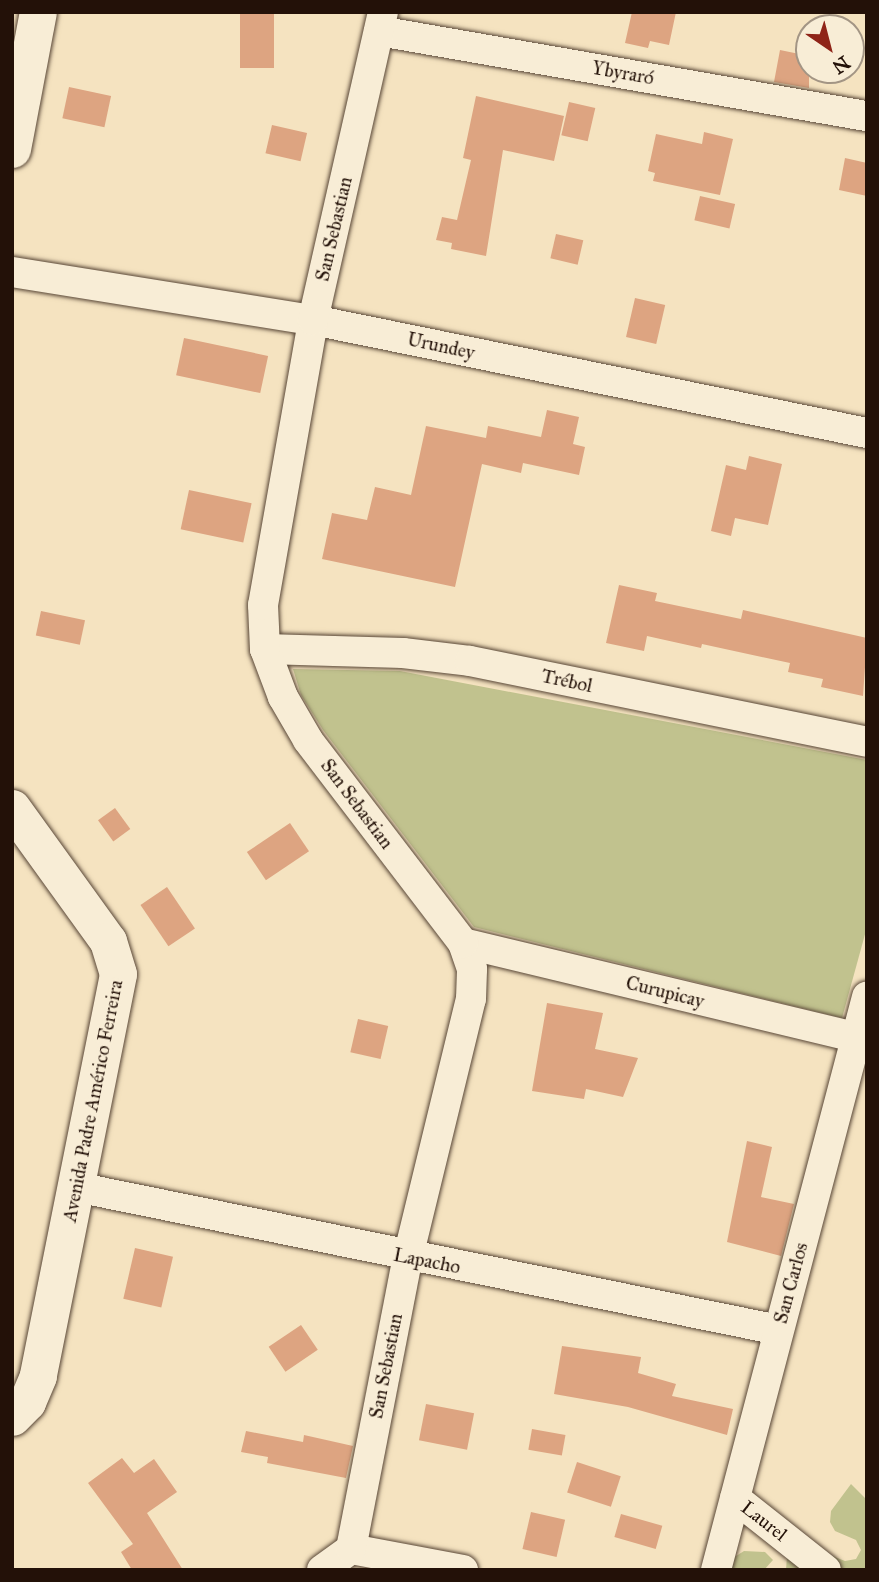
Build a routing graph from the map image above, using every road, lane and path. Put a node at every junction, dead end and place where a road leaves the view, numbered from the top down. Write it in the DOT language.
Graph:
graph roads {
  1 [pos="38,12"];
  2 [pos="381,22"];
  3 [pos="867,116"];
  4 [pos="12,149"];
  5 [pos="12,272"];
  6 [pos="313,320"];
  7 [pos="867,433"];
  8 [pos="265,649"];
  9 [pos="867,742"];
  10 [pos="12,808"];
  11 [pos="463,943"];
  12 [pos="867,997"];
  13 [pos="861,1039"];
  14 [pos="76,1187"];
  15 [pos="408,1257"];
  16 [pos="779,1331"];
  17 [pos="12,1417"];
  18 [pos="735,1498"];
  19 [pos="351,1549"];
  20 [pos="322,1570"];
  21 [pos="463,1570"];
  22 [pos="716,1570"];
  23 [pos="826,1570"];
  1 -- 4 [label="street"];
  2 -- 3 [label="street, Ybyraró"];
  2 -- 6 [label="street, San Sebastian"];
  5 -- 6 [label="street, Urundey"];
  6 -- 7 [label="street, Urundey"];
  6 -- 8 [label="street, San Sebastian"];
  8 -- 9 [label="street, Trébol"];
  8 -- 11 [label="street, San Sebastian"];
  10 -- 14 [label="street, Avenida Padre Américo Ferreira"];
  11 -- 13 [label="street, Curupicay"];
  11 -- 15 [label="street, San Sebastian"];
  12 -- 13 [label="street, San Carlos"];
  13 -- 16 [label="street, San Carlos"];
  14 -- 15 [label="street, Lapacho"];
  14 -- 17 [label="street, Avenida Padre Américo Ferreira"];
  15 -- 16 [label="street, Lapacho"];
  15 -- 19 [label="street, San Sebastian"];
  16 -- 18 [label="street, San Carlos"];
  18 -- 22 [label="street, San Carlos"];
  18 -- 23 [label="street, Laurel"];
  19 -- 20 [label="street"];
  19 -- 21 [label="street"];
}
